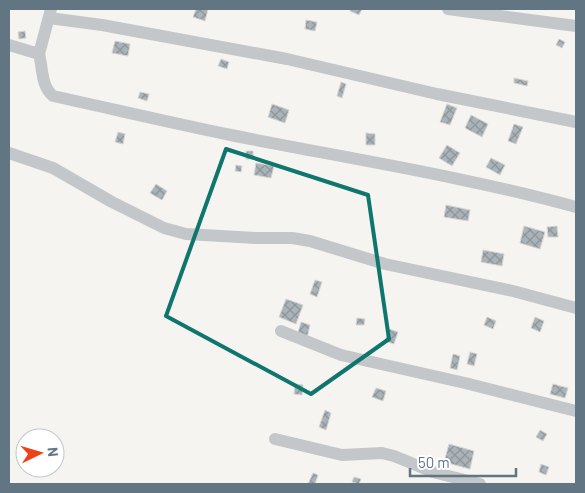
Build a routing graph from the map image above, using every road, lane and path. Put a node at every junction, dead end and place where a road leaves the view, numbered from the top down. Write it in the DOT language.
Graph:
graph roads {
  1 [pos="448,9"];
  2 [pos="50,13"];
  3 [pos="576,26"];
  4 [pos="9,45"];
  5 [pos="39,54"];
  6 [pos="576,122"];
  7 [pos="9,153"];
  8 [pos="576,207"];
  9 [pos="576,308"];
  10 [pos="281,331"];
  11 [pos="576,411"];
  12 [pos="276,439"];
  13 [pos="480,484"];
  1 -- 3 [label="street"];
  2 -- 5 [label="street"];
  2 -- 6 [label="street"];
  4 -- 5 [label="street"];
  5 -- 8 [label="street"];
  7 -- 9 [label="street"];
  10 -- 11 [label="street"];
  12 -- 13 [label="street"];
}
